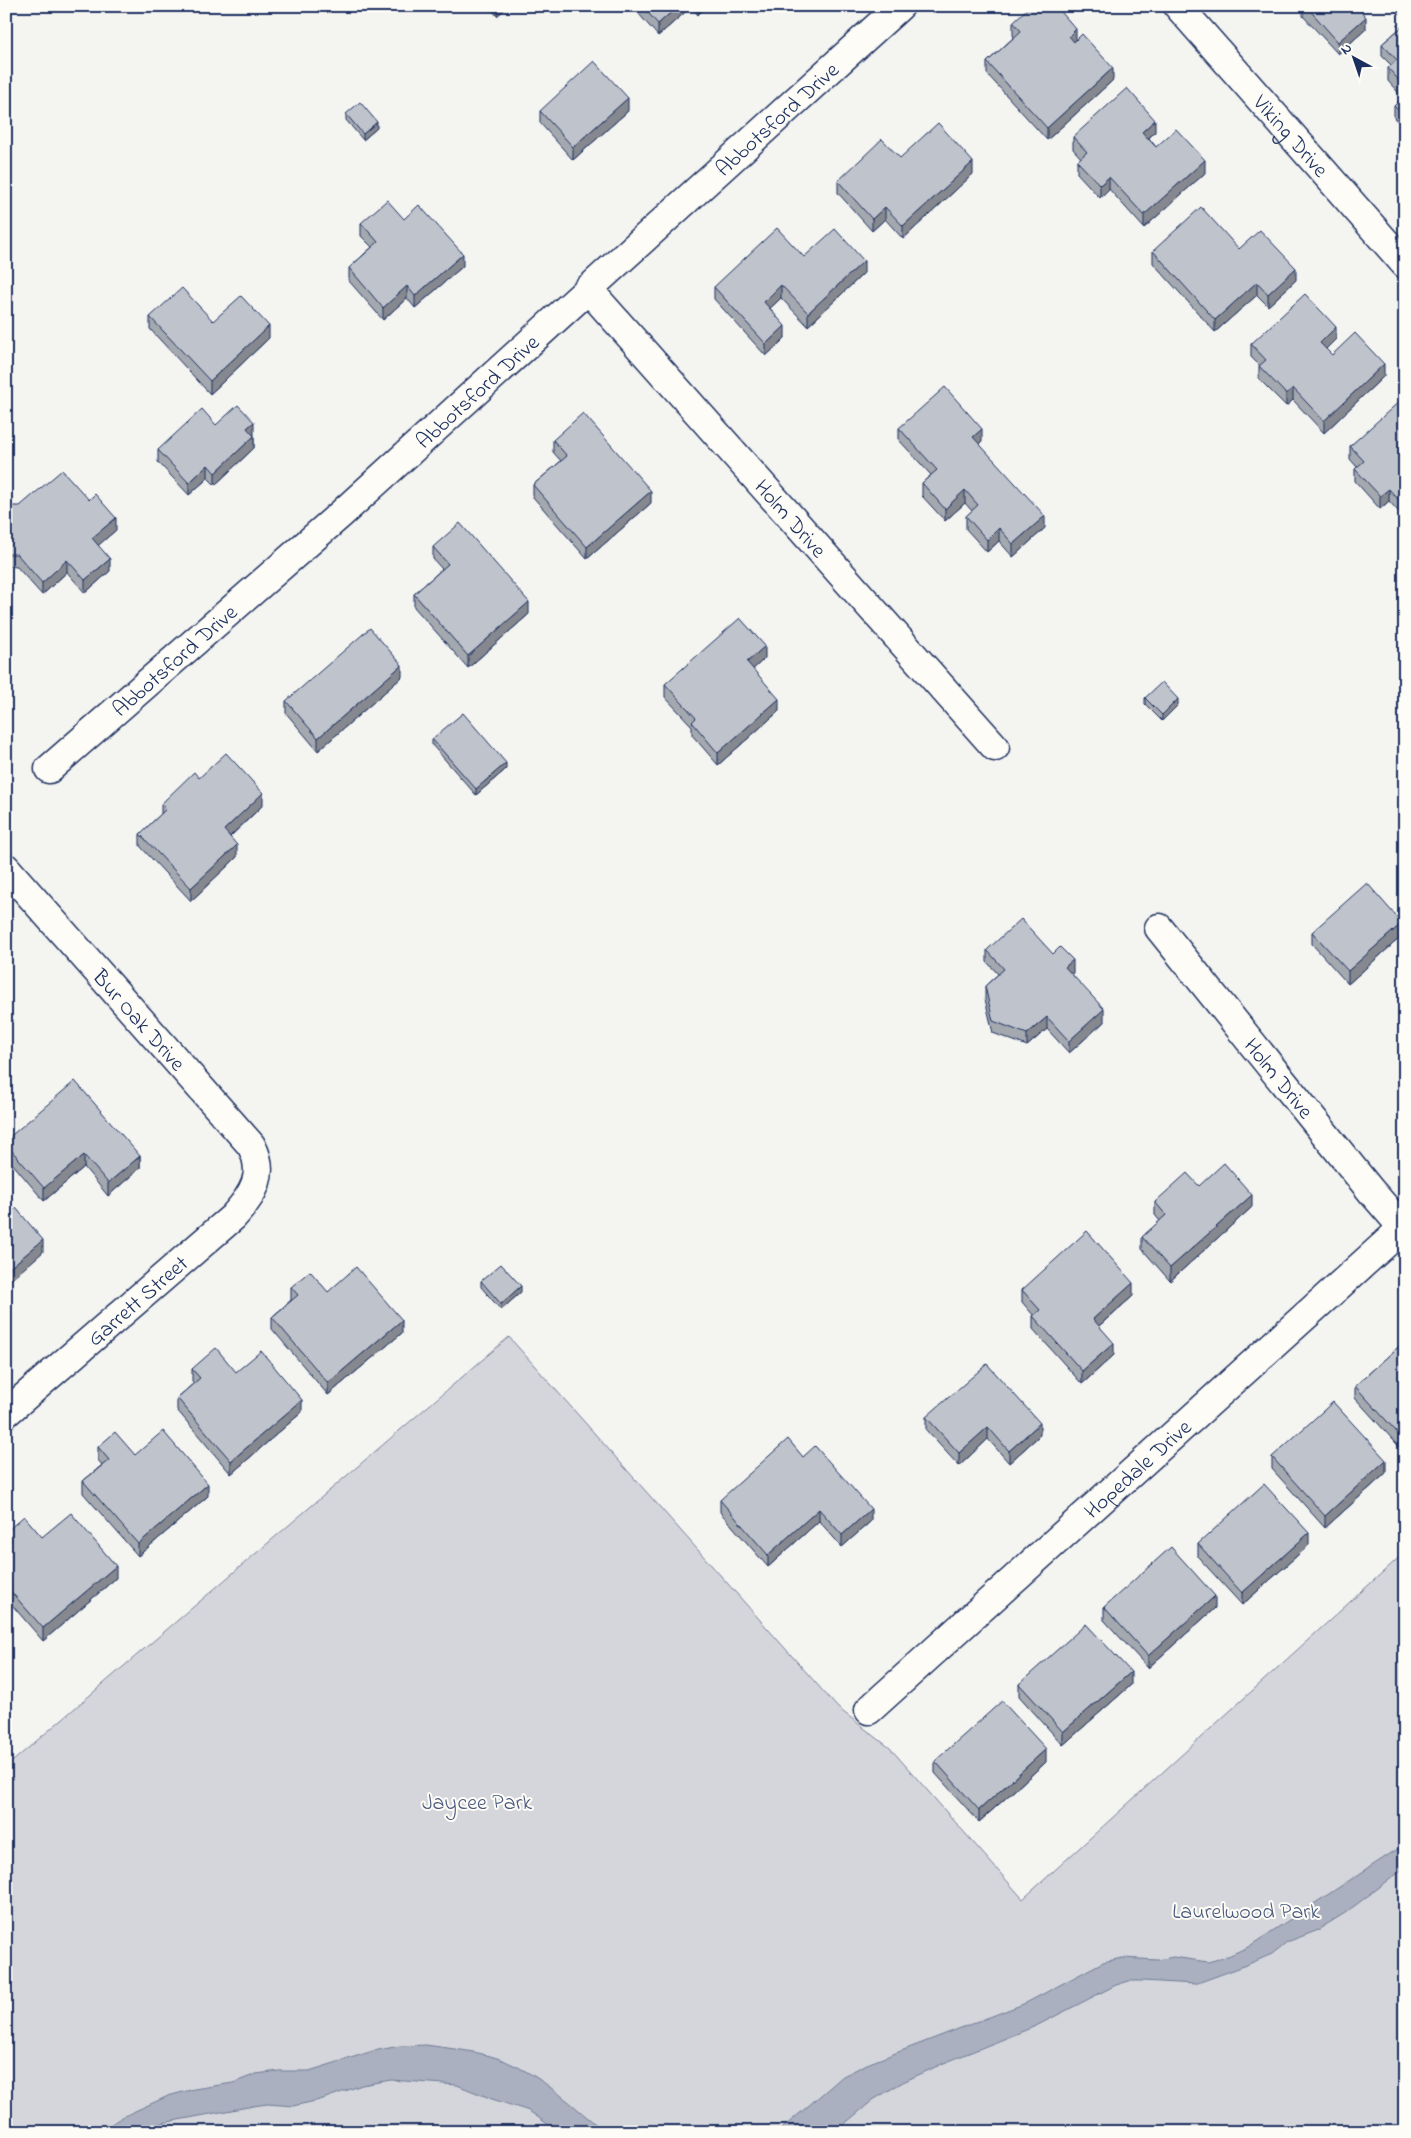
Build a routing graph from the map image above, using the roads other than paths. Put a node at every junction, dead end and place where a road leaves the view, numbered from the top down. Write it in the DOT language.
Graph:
graph roads {
  1 [pos="900,6"];
  2 [pos="1178,6"];
  3 [pos="1405,264"];
  4 [pos="588,289"];
  5 [pos="995,747"];
  6 [pos="49,769"];
  7 [pos="6,868"];
  8 [pos="1158,928"];
  9 [pos="258,1178"];
  10 [pos="1404,1227"];
  11 [pos="6,1413"];
  12 [pos="869,1710"];
  1 -- 4 [label="street, Abbotsford Drive"];
  2 -- 3 [label="street, Viking Drive"];
  4 -- 5 [label="street, Holm Drive"];
  4 -- 6 [label="street, Abbotsford Drive"];
  7 -- 9 [label="street, Bur Oak Drive"];
  8 -- 10 [label="street, Holm Drive"];
  9 -- 11 [label="street, Garrett Street"];
  10 -- 12 [label="street, Hopedale Drive"];
}
